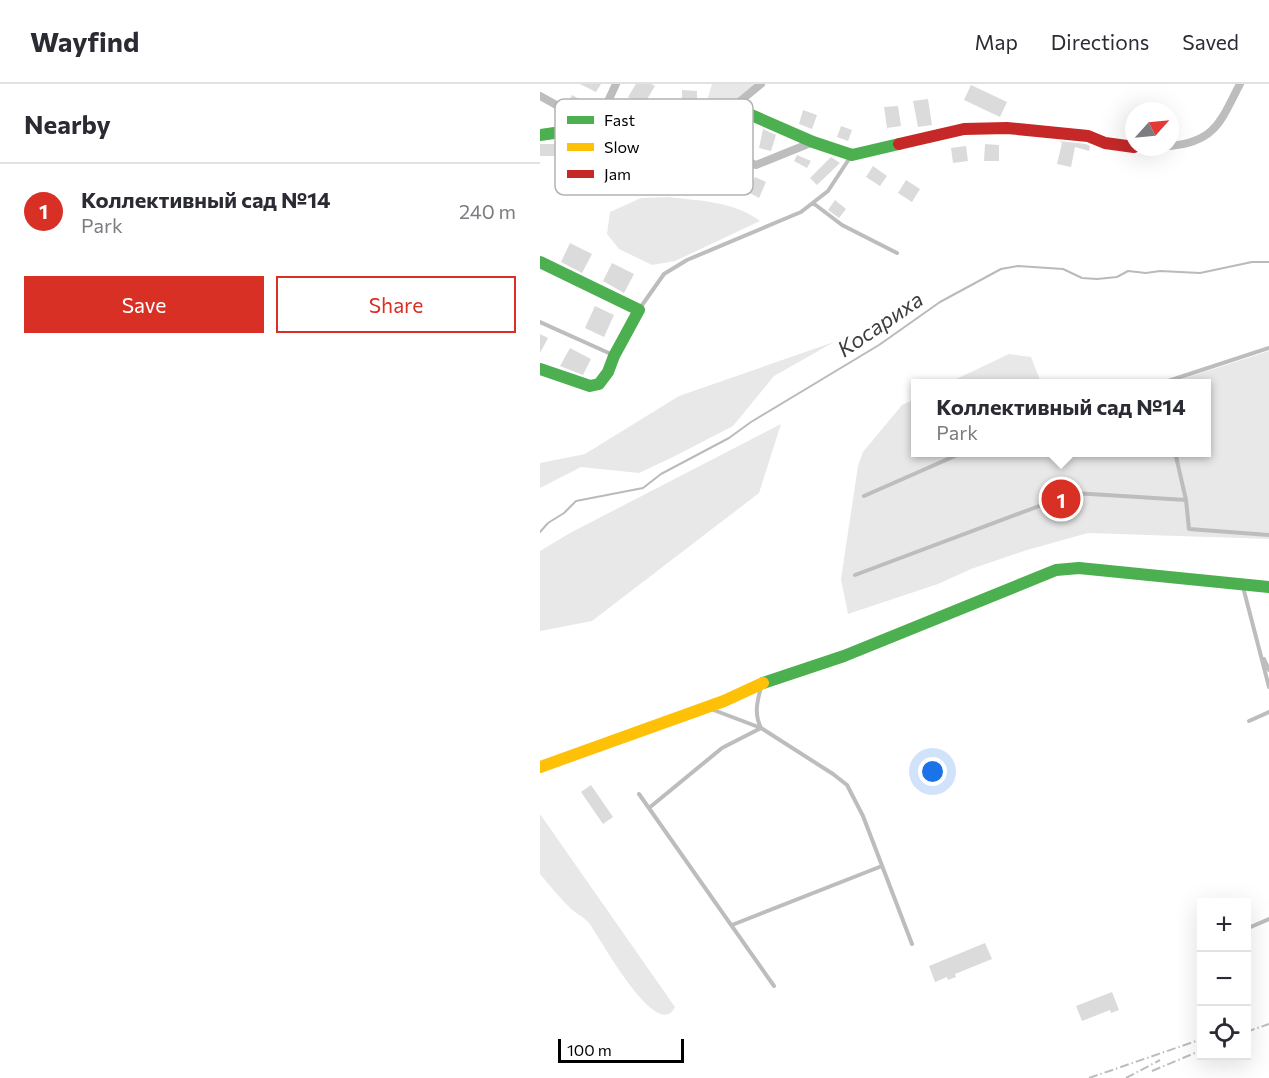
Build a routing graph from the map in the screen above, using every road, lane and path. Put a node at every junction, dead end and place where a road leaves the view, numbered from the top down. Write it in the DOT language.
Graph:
graph roads {
  1 [pos="616,84"];
  2 [pos="761,84"];
  3 [pos="1240,84"];
  4 [pos="540,96"];
  5 [pos="609,99"];
  6 [pos="743,99"];
  7 [pos="555,104"];
  8 [pos="753,116"];
  9 [pos="555,133"];
  10 [pos="540,135"];
  11 [pos="813,142"];
  12 [pos="1179,144"];
  13 [pos="1125,145"];
  14 [pos="852,155"];
  15 [pos="753,164"];
  16 [pos="813,203"];
  17 [pos="897,253"];
  18 [pos="540,262"];
  19 [pos="639,310"];
  20 [pos="540,322"];
  21 [pos="1269,348"];
  22 [pos="614,356"];
  23 [pos="540,369"];
  24 [pos="1174,379"];
  25 [pos="955,457"];
  26 [pos="1176,457"];
  27 [pos="864,496"];
  28 [pos="1186,500"];
  29 [pos="1269,535"];
  30 [pos="855,575"];
  31 [pos="1243,585"];
  32 [pos="1269,587"];
  33 [pos="1260,652"];
  34 [pos="1269,670"];
  35 [pos="762,683"];
  36 [pos="1269,687"];
  37 [pos="706,707"];
  38 [pos="1269,712"];
  39 [pos="1249,721"];
  40 [pos="761,728"];
  41 [pos="540,767"];
  42 [pos="639,794"];
  43 [pos="649,808"];
  44 [pos="882,866"];
  45 [pos="1269,919"];
  46 [pos="732,925"];
  47 [pos="1251,927"];
  48 [pos="912,944"];
  49 [pos="774,986"];
  1 -- 5 [label="street"];
  2 -- 6 [label="street"];
  3 -- 12 [label="street"];
  4 -- 7 [label="street"];
  8 -- 11 [label="street"];
  9 -- 10 [label="street"];
  11 -- 14 [label="street"];
  11 -- 15 [label="street"];
  13 -- 14 [label="street"];
  14 -- 16 [label="lane"];
  16 -- 17 [label="lane"];
  16 -- 19 [label="lane"];
  18 -- 19 [label="street"];
  19 -- 22 [label="street"];
  20 -- 22 [label="lane"];
  21 -- 24 [label="lane"];
  22 -- 23 [label="street"];
  25 -- 27 [label="lane"];
  26 -- 28 [label="lane"];
  28 -- 29 [label="lane"];
  28 -- 30 [label="lane"];
  31 -- 32 [label="street"];
  31 -- 33 [label="lane"];
  31 -- 35 [label="street"];
  33 -- 34 [label="lane"];
  33 -- 36 [label="lane"];
  35 -- 37 [label="street"];
  35 -- 40 [label="lane"];
  37 -- 40 [label="lane"];
  37 -- 41 [label="street"];
  38 -- 39 [label="lane"];
  40 -- 43 [label="lane"];
  40 -- 44 [label="lane"];
  42 -- 43 [label="lane"];
  43 -- 46 [label="lane"];
  44 -- 46 [label="lane"];
  44 -- 48 [label="lane"];
  45 -- 47 [label="lane"];
  46 -- 49 [label="lane"];
}
